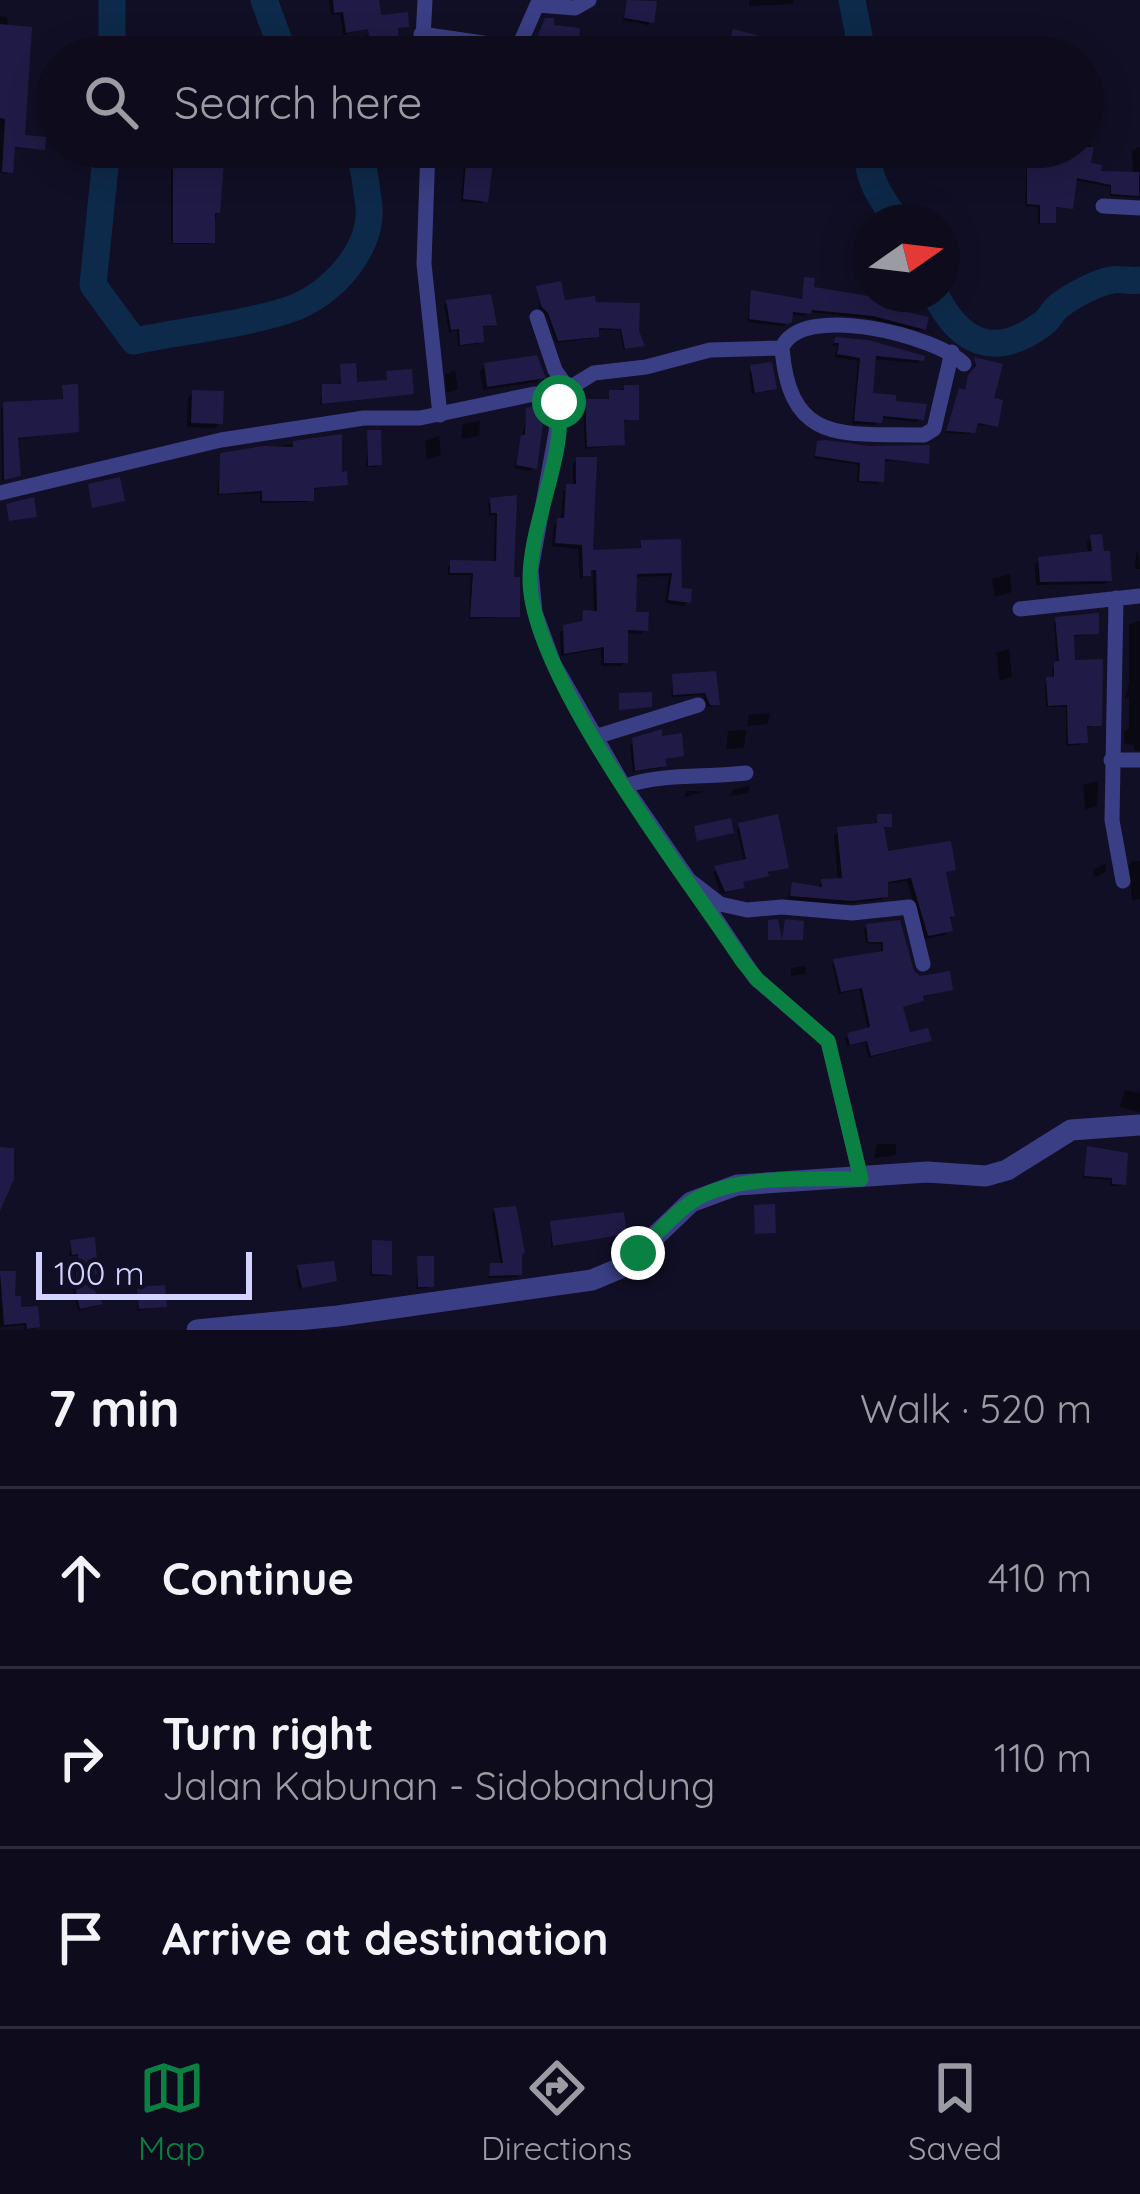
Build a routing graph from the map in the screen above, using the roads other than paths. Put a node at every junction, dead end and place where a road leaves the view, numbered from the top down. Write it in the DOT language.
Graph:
graph roads {
  1 [pos="425,0"];
  2 [pos="589,0"];
  3 [pos="422,34"];
  4 [pos="436,36"];
  5 [pos="523,36"];
  6 [pos="427,168"];
  7 [pos="1103,206"];
  8 [pos="1140,208"];
  9 [pos="537,317"];
  10 [pos="782,348"];
  11 [pos="561,392"];
  12 [pos="440,415"];
  13 [pos="0,493"];
  14 [pos="1140,596"];
  15 [pos="1116,598"];
  16 [pos="1020,609"];
  17 [pos="698,705"];
  18 [pos="595,737"];
  19 [pos="1111,760"];
  20 [pos="1140,760"];
  21 [pos="746,773"];
  22 [pos="625,786"];
  23 [pos="689,880"];
  24 [pos="1123,881"];
  25 [pos="923,964"];
  26 [pos="1140,1125"];
  27 [pos="861,1179"];
  28 [pos="197,1330"];
  1 -- 3 [label="street"];
  2 -- 5 [label="street"];
  3 -- 4 [label="street"];
  6 -- 12 [label="street"];
  7 -- 8 [label="street"];
  9 -- 11 [label="street"];
  10 -- 10 [label="street"];
  10 -- 11 [label="street"];
  11 -- 12 [label="street"];
  11 -- 18 [label="street"];
  12 -- 13 [label="street"];
  14 -- 15 [label="street"];
  15 -- 16 [label="street"];
  15 -- 19 [label="street"];
  17 -- 18 [label="street"];
  18 -- 22 [label="street"];
  19 -- 20 [label="street"];
  19 -- 24 [label="street"];
  21 -- 22 [label="street"];
  22 -- 23 [label="street"];
  23 -- 25 [label="street"];
  23 -- 27 [label="street"];
  26 -- 27 [label="street"];
  27 -- 28 [label="street"];
}
